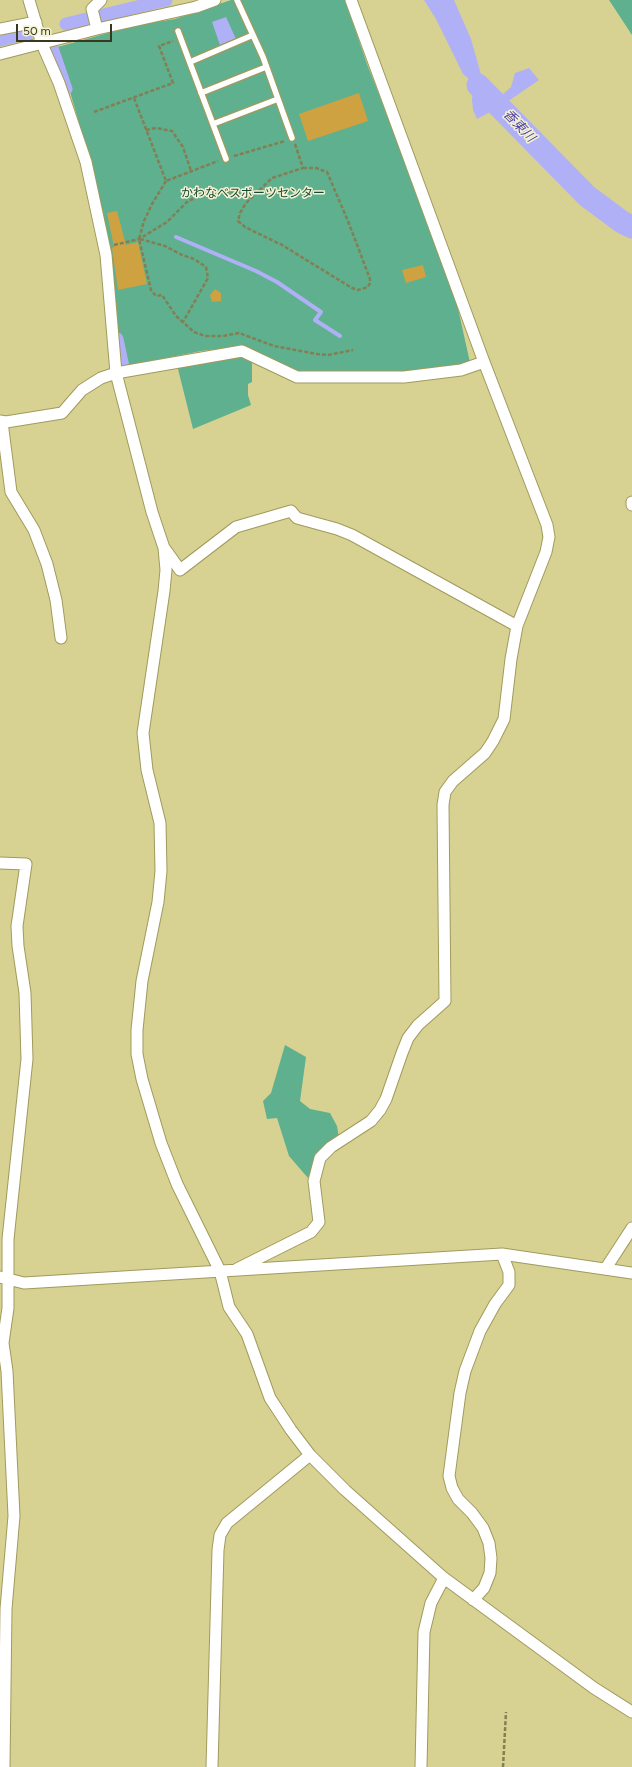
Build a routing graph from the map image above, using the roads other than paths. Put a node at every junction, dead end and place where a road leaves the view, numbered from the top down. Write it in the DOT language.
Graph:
graph roads {
  1 [pos="29,0"];
  2 [pos="101,0"];
  3 [pos="215,0"];
  4 [pos="237,0"];
  5 [pos="351,0"];
  6 [pos="36,22"];
  7 [pos="97,29"];
  8 [pos="0,30"];
  9 [pos="178,31"];
  10 [pos="253,35"];
  11 [pos="49,42"];
  12 [pos="0,54"];
  13 [pos="190,62"];
  14 [pos="266,67"];
  15 [pos="201,93"];
  16 [pos="278,99"];
  17 [pos="213,124"];
  18 [pos="292,138"];
  19 [pos="226,159"];
  20 [pos="484,362"];
  21 [pos="116,372"];
  22 [pos="1,421"];
  23 [pos="164,548"];
  24 [pos="517,626"];
  25 [pos="61,638"];
  26 [pos="0,863"];
  27 [pos="632,1228"];
  28 [pos="502,1254"];
  29 [pos="606,1268"];
  30 [pos="237,1269"];
  31 [pos="220,1271"];
  32 [pos="632,1273"];
  33 [pos="4,1278"];
  34 [pos="310,1455"];
  35 [pos="444,1578"];
  36 [pos="473,1600"];
  37 [pos="632,1712"];
  38 [pos="4,1767"];
  39 [pos="212,1767"];
  40 [pos="421,1767"];
  1 -- 6 [label="street"];
  2 -- 7 [label="street"];
  3 -- 7 [label="street"];
  4 -- 10 [label="lane"];
  5 -- 20 [label="street"];
  6 -- 8 [label="street"];
  6 -- 11 [label="street"];
  7 -- 11 [label="street"];
  9 -- 13 [label="lane"];
  10 -- 13 [label="lane"];
  10 -- 14 [label="lane"];
  11 -- 12 [label="street"];
  11 -- 21 [label="street"];
  13 -- 15 [label="lane"];
  14 -- 15 [label="lane"];
  14 -- 16 [label="lane"];
  15 -- 17 [label="lane"];
  16 -- 17 [label="lane"];
  16 -- 18 [label="lane"];
  17 -- 19 [label="lane"];
  20 -- 21 [label="street"];
  20 -- 24 [label="street"];
  21 -- 22 [label="street"];
  21 -- 23 [label="street"];
  22 -- 25 [label="street"];
  23 -- 24 [label="street"];
  23 -- 31 [label="street"];
  24 -- 30 [label="street"];
  26 -- 33 [label="street"];
  27 -- 29 [label="street"];
  28 -- 29 [label="street"];
  28 -- 30 [label="street"];
  28 -- 36 [label="street"];
  29 -- 32 [label="street"];
  30 -- 31 [label="street"];
  31 -- 33 [label="street"];
  31 -- 34 [label="street"];
  33 -- 38 [label="street"];
  34 -- 35 [label="street"];
  34 -- 39 [label="street"];
  35 -- 36 [label="street"];
  35 -- 40 [label="street"];
  36 -- 37 [label="street"];
}
